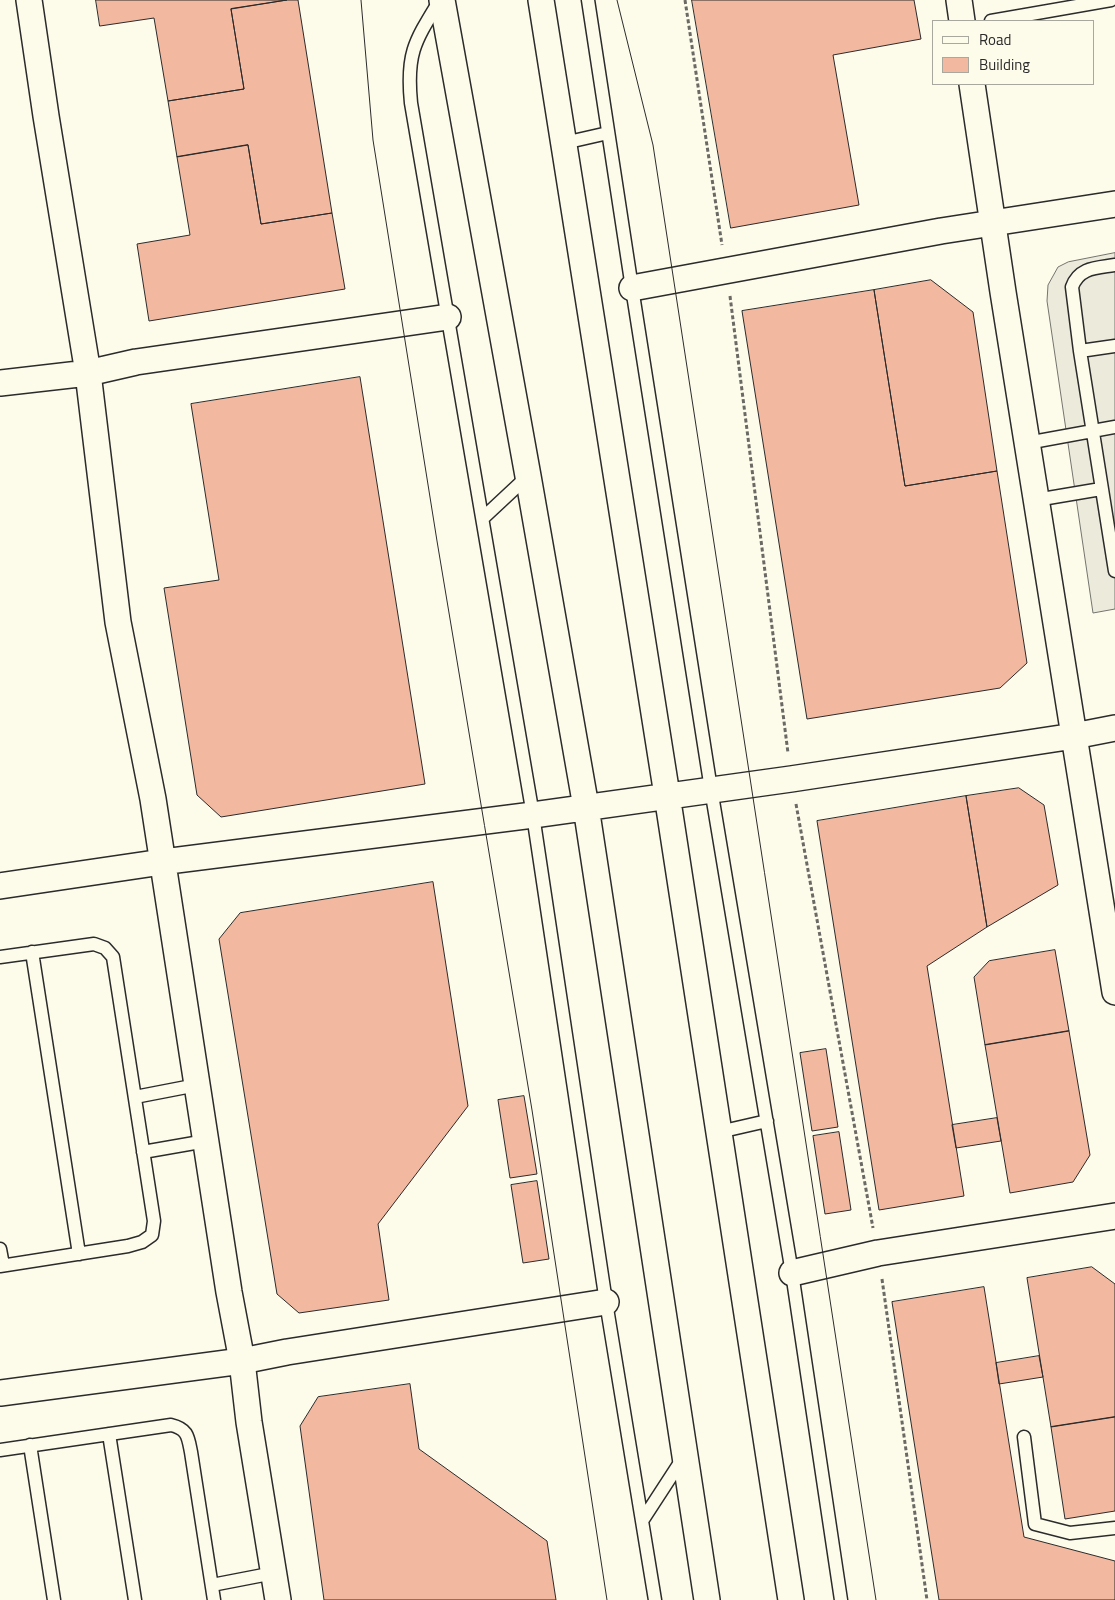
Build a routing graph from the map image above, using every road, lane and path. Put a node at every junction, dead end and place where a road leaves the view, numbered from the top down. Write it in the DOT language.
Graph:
graph roads {
  1 [pos="29,0"];
  2 [pos="441,0"];
  3 [pos="541,0"];
  4 [pos="588,0"];
  5 [pos="959,0"];
  6 [pos="1111,0"];
  7 [pos="962,20"];
  8 [pos="997,20"];
  9 [pos="972,85"];
  10 [pos="608,133"];
  11 [pos="564,143"];
  12 [pos="1115,204"];
  13 [pos="992,223"];
  14 [pos="1115,265"];
  15 [pos="632,288"];
  16 [pos="448,317"];
  17 [pos="1115,346"];
  18 [pos="1080,352"];
  19 [pos="88,373"];
  20 [pos="0,383"];
  21 [pos="1115,427"];
  22 [pos="1092,431"];
  23 [pos="1027,442"];
  24 [pos="528,476"];
  25 [pos="1101,489"];
  26 [pos="1036,500"];
  27 [pos="1110,506"];
  28 [pos="483,518"];
  29 [pos="1115,571"];
  30 [pos="1115,728"];
  31 [pos="1074,736"];
  32 [pos="711,789"];
  33 [pos="668,795"];
  34 [pos="586,807"];
  35 [pos="533,815"];
  36 [pos="162,862"];
  37 [pos="0,886"];
  38 [pos="1112,944"];
  39 [pos="32,952"];
  40 [pos="0,956"];
  41 [pos="1115,992"];
  42 [pos="197,1085"];
  43 [pos="135,1097"];
  44 [pos="767,1120"];
  45 [pos="719,1132"];
  46 [pos="206,1141"];
  47 [pos="143,1152"];
  48 [pos="1115,1216"];
  49 [pos="0,1249"];
  50 [pos="78,1254"];
  51 [pos="1,1266"];
  52 [pos="792,1273"];
  53 [pos="606,1302"];
  54 [pos="242,1361"];
  55 [pos="0,1393"];
  56 [pos="109,1434"];
  57 [pos="1024,1437"];
  58 [pos="30,1445"];
  59 [pos="0,1450"];
  60 [pos="684,1456"];
  61 [pos="642,1521"];
  62 [pos="1115,1528"];
  63 [pos="274,1573"];
  64 [pos="212,1585"];
  65 [pos="54,1600"];
  66 [pos="135,1600"];
  67 [pos="214,1600"];
  68 [pos="278,1600"];
  69 [pos="655,1600"];
  70 [pos="708,1600"];
  71 [pos="790,1600"];
  72 [pos="841,1600"];
  1 -- 19 [label="street"];
  2 -- 16 [label="lane"];
  2 -- 24 [label="street"];
  3 -- 11 [label="street"];
  4 -- 10 [label="lane"];
  5 -- 7 [label="street"];
  6 -- 8 [label="lane"];
  9 -- 13 [label="street"];
  10 -- 11 [label="lane"];
  10 -- 15 [label="lane"];
  11 -- 33 [label="street"];
  12 -- 13 [label="street"];
  13 -- 15 [label="street"];
  13 -- 23 [label="street"];
  14 -- 18 [label="lane"];
  15 -- 32 [label="lane"];
  16 -- 19 [label="street"];
  16 -- 28 [label="lane"];
  17 -- 18 [label="lane"];
  18 -- 22 [label="lane"];
  19 -- 20 [label="street"];
  19 -- 36 [label="street"];
  21 -- 22 [label="lane"];
  22 -- 23 [label="lane"];
  22 -- 25 [label="lane"];
  23 -- 26 [label="street"];
  24 -- 28 [label="lane"];
  24 -- 34 [label="street"];
  25 -- 26 [label="lane"];
  25 -- 27 [label="lane"];
  26 -- 31 [label="street"];
  27 -- 29 [label="lane"];
  28 -- 35 [label="lane"];
  30 -- 31 [label="street"];
  31 -- 32 [label="street"];
  31 -- 38 [label="street"];
  32 -- 33 [label="street"];
  32 -- 44 [label="lane"];
  33 -- 34 [label="street"];
  33 -- 45 [label="street"];
  34 -- 35 [label="street"];
  34 -- 60 [label="street"];
  35 -- 36 [label="street"];
  35 -- 53 [label="lane"];
  36 -- 37 [label="street"];
  36 -- 42 [label="street"];
  38 -- 41 [label="street"];
  39 -- 40 [label="lane"];
  39 -- 43 [label="lane"];
  39 -- 50 [label="lane"];
  42 -- 43 [label="lane"];
  42 -- 46 [label="street"];
  43 -- 47 [label="lane"];
  44 -- 45 [label="lane"];
  44 -- 52 [label="lane"];
  45 -- 71 [label="street"];
  46 -- 47 [label="lane"];
  46 -- 54 [label="street"];
  47 -- 50 [label="lane"];
  48 -- 52 [label="street"];
  49 -- 51 [label="lane"];
  50 -- 51 [label="lane"];
  52 -- 72 [label="lane"];
  53 -- 54 [label="street"];
  53 -- 61 [label="lane"];
  54 -- 55 [label="street"];
  54 -- 63 [label="street"];
  56 -- 58 [label="lane"];
  56 -- 64 [label="lane"];
  56 -- 66 [label="lane"];
  57 -- 62 [label="lane"];
  58 -- 59 [label="lane"];
  58 -- 65 [label="lane"];
  60 -- 61 [label="lane"];
  60 -- 70 [label="street"];
  61 -- 69 [label="lane"];
  63 -- 64 [label="lane"];
  63 -- 68 [label="street"];
  64 -- 67 [label="lane"];
}
